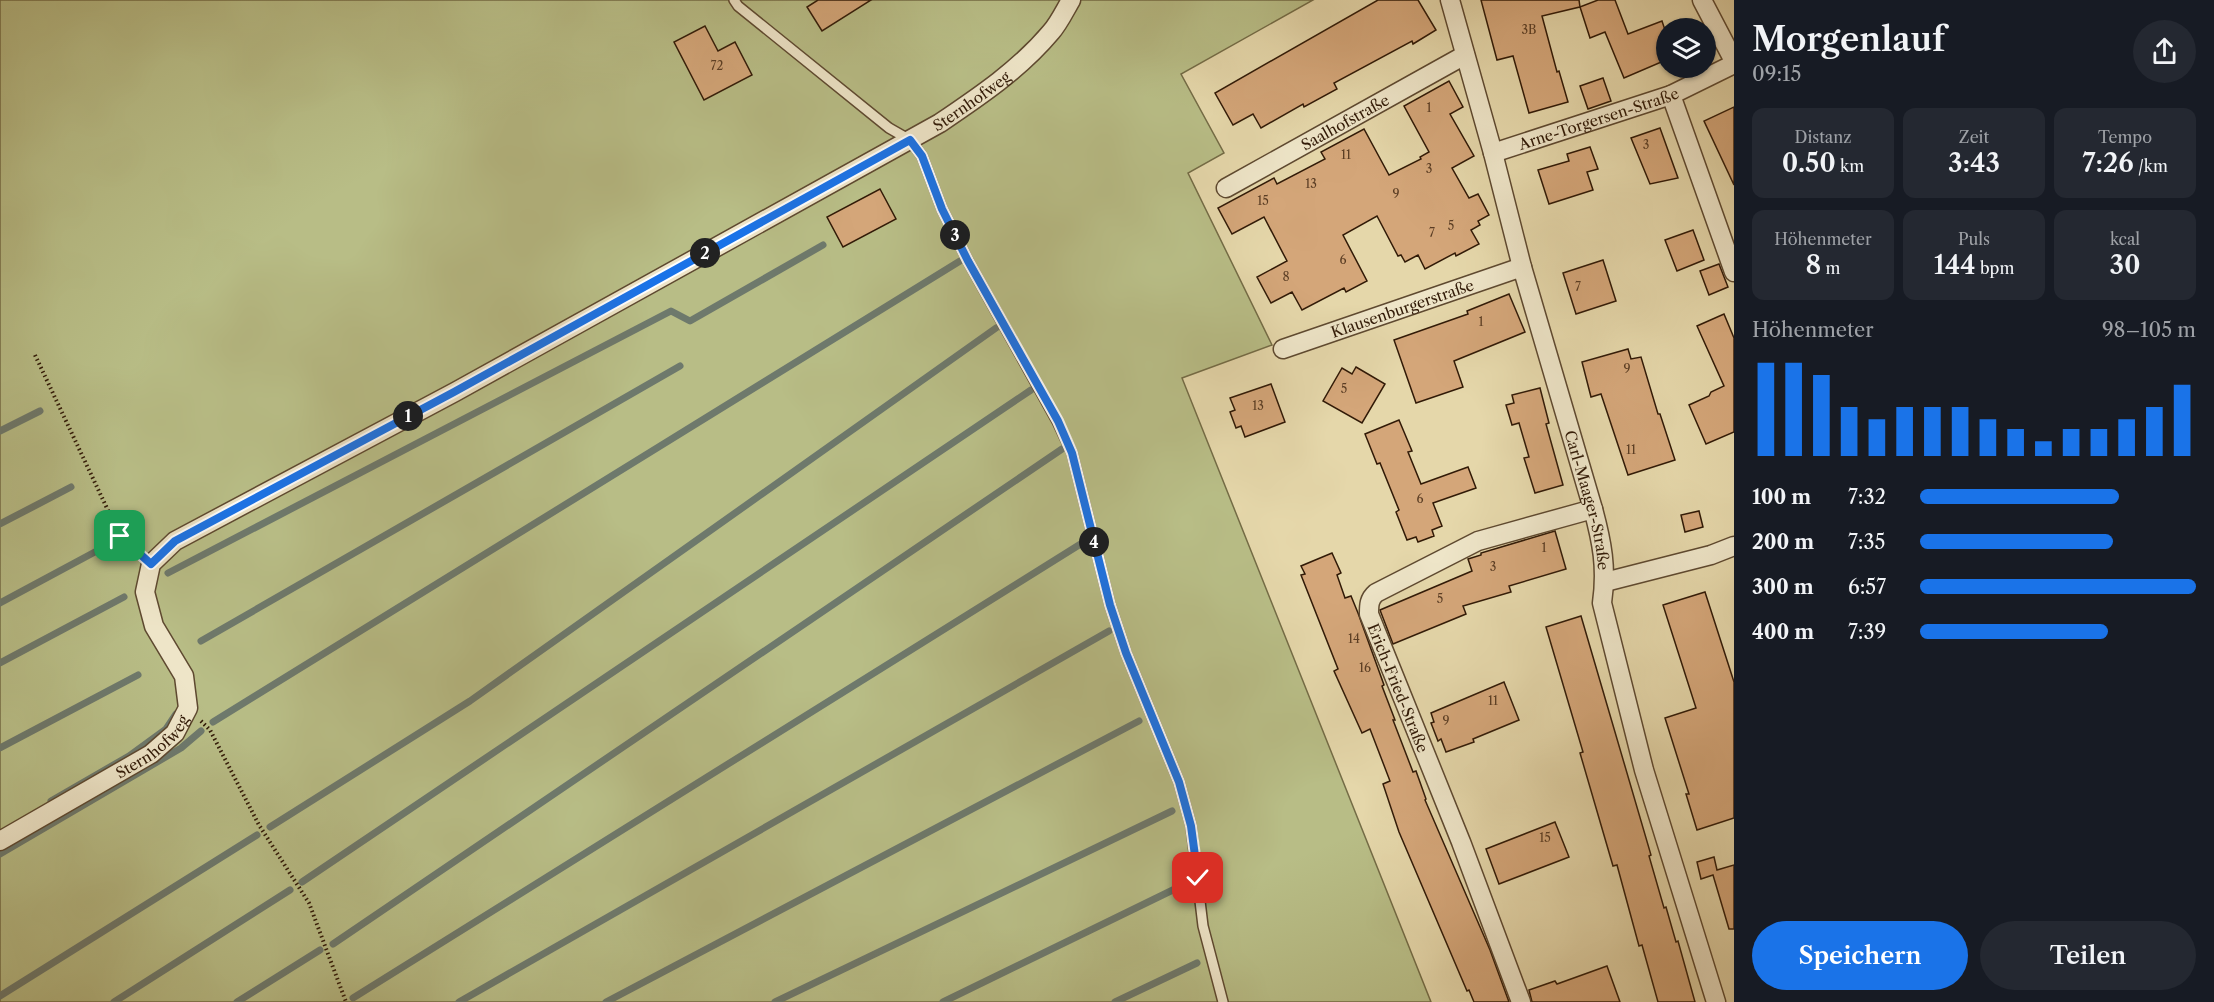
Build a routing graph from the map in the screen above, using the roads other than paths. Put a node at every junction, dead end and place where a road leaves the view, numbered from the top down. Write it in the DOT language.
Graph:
graph roads {
  1 [pos="734,0"];
  2 [pos="1071,0"];
  3 [pos="1449,0"];
  4 [pos="1702,0"];
  5 [pos="1465,55"];
  6 [pos="1734,62"];
  7 [pos="1671,95"];
  8 [pos="910,140"];
  9 [pos="1493,153"];
  10 [pos="1226,188"];
  11 [pos="1522,267"];
  12 [pos="1734,272"];
  13 [pos="1283,349"];
  14 [pos="1593,508"];
  15 [pos="1734,546"];
  16 [pos="1605,582"];
  17 [pos="0,841"];
  18 [pos="1223,1002"];
  19 [pos="1521,1002"];
  20 [pos="1716,1002"];
  1 -- 8 [label="lane"];
  2 -- 8 [label="street, Sternhofweg"];
  3 -- 5 [label="street, Carl-Maager-Straße"];
  4 -- 6 [label="street"];
  5 -- 9 [label="street, Carl-Maager-Straße"];
  5 -- 10 [label="street, Saalhofstraße"];
  6 -- 7 [label="street, Arne-Torgersen-Straße"];
  7 -- 9 [label="street, Arne-Torgersen-Straße"];
  7 -- 12 [label="street"];
  8 -- 17 [label="street, Sternhofweg"];
  8 -- 18 [label="lane"];
  9 -- 11 [label="street, Carl-Maager-Straße"];
  11 -- 13 [label="street, Klausenburgerstraße"];
  11 -- 14 [label="street, Carl-Maager-Straße"];
  14 -- 16 [label="street, Carl-Maager-Straße"];
  14 -- 19 [label="street, Erich-Fried-Straße"];
  15 -- 16 [label="street"];
  16 -- 20 [label="street, Carl-Maager-Straße"];
}
